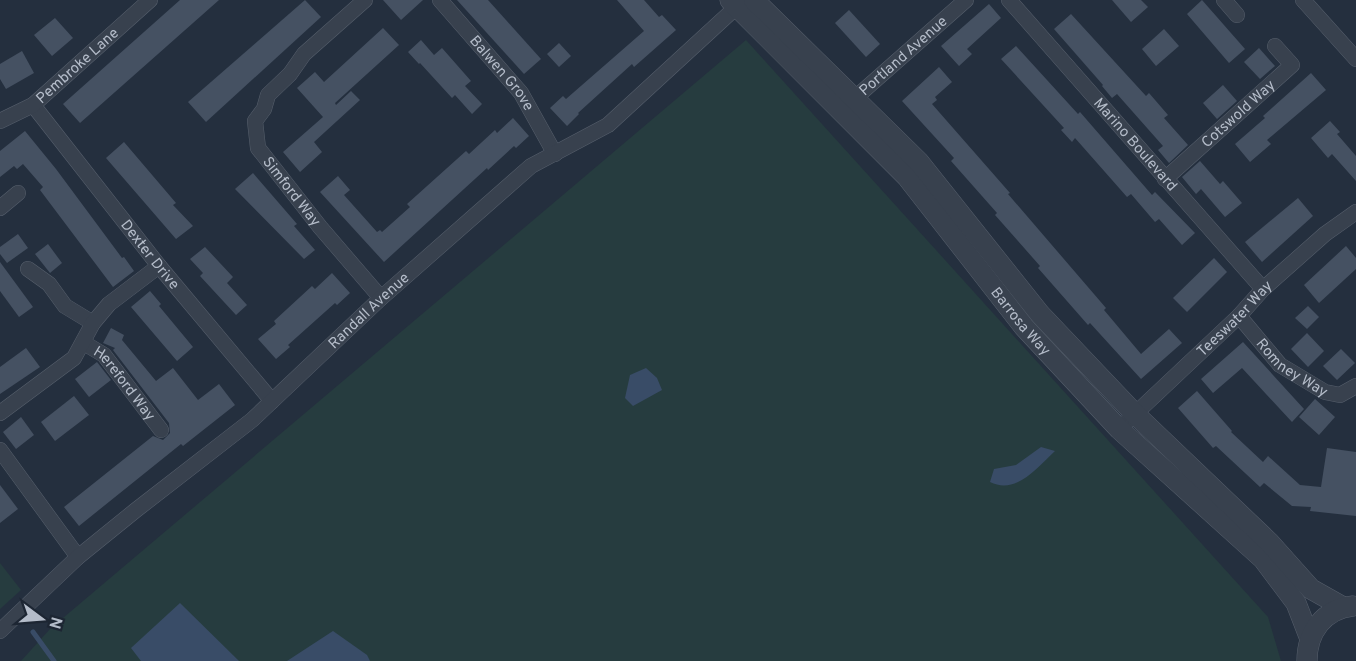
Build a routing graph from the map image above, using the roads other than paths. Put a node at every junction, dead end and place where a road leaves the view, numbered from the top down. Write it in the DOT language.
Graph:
graph roads {
  1 [pos="365,0"];
  2 [pos="440,0"];
  3 [pos="754,0"];
  4 [pos="966,0"];
  5 [pos="1009,0"];
  6 [pos="1224,0"];
  7 [pos="147,1"];
  8 [pos="1307,1"];
  9 [pos="737,3"];
  10 [pos="1237,15"];
  11 [pos="1275,46"];
  12 [pos="1356,59"];
  13 [pos="848,104"];
  14 [pos="33,105"];
  15 [pos="0,121"];
  16 [pos="555,154"];
  17 [pos="1165,179"];
  18 [pos="18,193"];
  19 [pos="0,208"];
  20 [pos="1356,212"];
  21 [pos="159,266"];
  22 [pos="28,268"];
  23 [pos="1263,289"];
  24 [pos="381,298"];
  25 [pos="1239,316"];
  26 [pos="93,323"];
  27 [pos="84,343"];
  28 [pos="1356,386"];
  29 [pos="272,401"];
  30 [pos="0,413"];
  31 [pos="1135,414"];
  32 [pos="1119,429"];
  33 [pos="161,430"];
  34 [pos="0,450"];
  35 [pos="78,557"];
  36 [pos="1350,606"];
  37 [pos="0,631"];
  38 [pos="1310,639"];
  39 [pos="1307,661"];
  1 -- 24 [label="street, Simford Way"];
  2 -- 16 [label="street, Balwen Grove"];
  3 -- 13 [label="street, Barrosa Way"];
  4 -- 13 [label="street, Portland Avenue"];
  5 -- 17 [label="street, Marino Boulevard"];
  6 -- 10 [label="street"];
  7 -- 14 [label="street, Pembroke Lane"];
  8 -- 12 [label="street"];
  9 -- 13 [label="street, Barrosa Way"];
  9 -- 16 [label="street, Randall Avenue"];
  11 -- 17 [label="street, Cotswold Way"];
  13 -- 31 [label="street, Barrosa Way"];
  13 -- 32 [label="street, Barrosa Way"];
  14 -- 15 [label="street, Pembroke Lane"];
  14 -- 21 [label="street, Dexter Drive"];
  16 -- 24 [label="street, Randall Avenue"];
  17 -- 23 [label="street, Marino Boulevard"];
  18 -- 19 [label="street"];
  20 -- 23 [label="street, Teeswater Way"];
  21 -- 26 [label="street, Hereford Way"];
  21 -- 29 [label="street, Dexter Drive"];
  22 -- 26 [label="street"];
  23 -- 25 [label="street, Teeswater Way"];
  24 -- 29 [label="street, Randall Avenue"];
  25 -- 28 [label="street, Romney Way"];
  25 -- 31 [label="street, Teeswater Way"];
  26 -- 27 [label="street, Hereford Way"];
  27 -- 30 [label="street, Hereford Way"];
  27 -- 33 [label="street, Hereford Way"];
  29 -- 35 [label="street, Randall Avenue"];
  31 -- 32 [label="street, Teeswater Way"];
  31 -- 36 [label="street, Barrosa Way"];
  32 -- 38 [label="street, Barrosa Way"];
  34 -- 35 [label="street"];
  35 -- 37 [label="street, Randall Avenue"];
  36 -- 38 [label="street"];
  38 -- 39 [label="street"];
}
